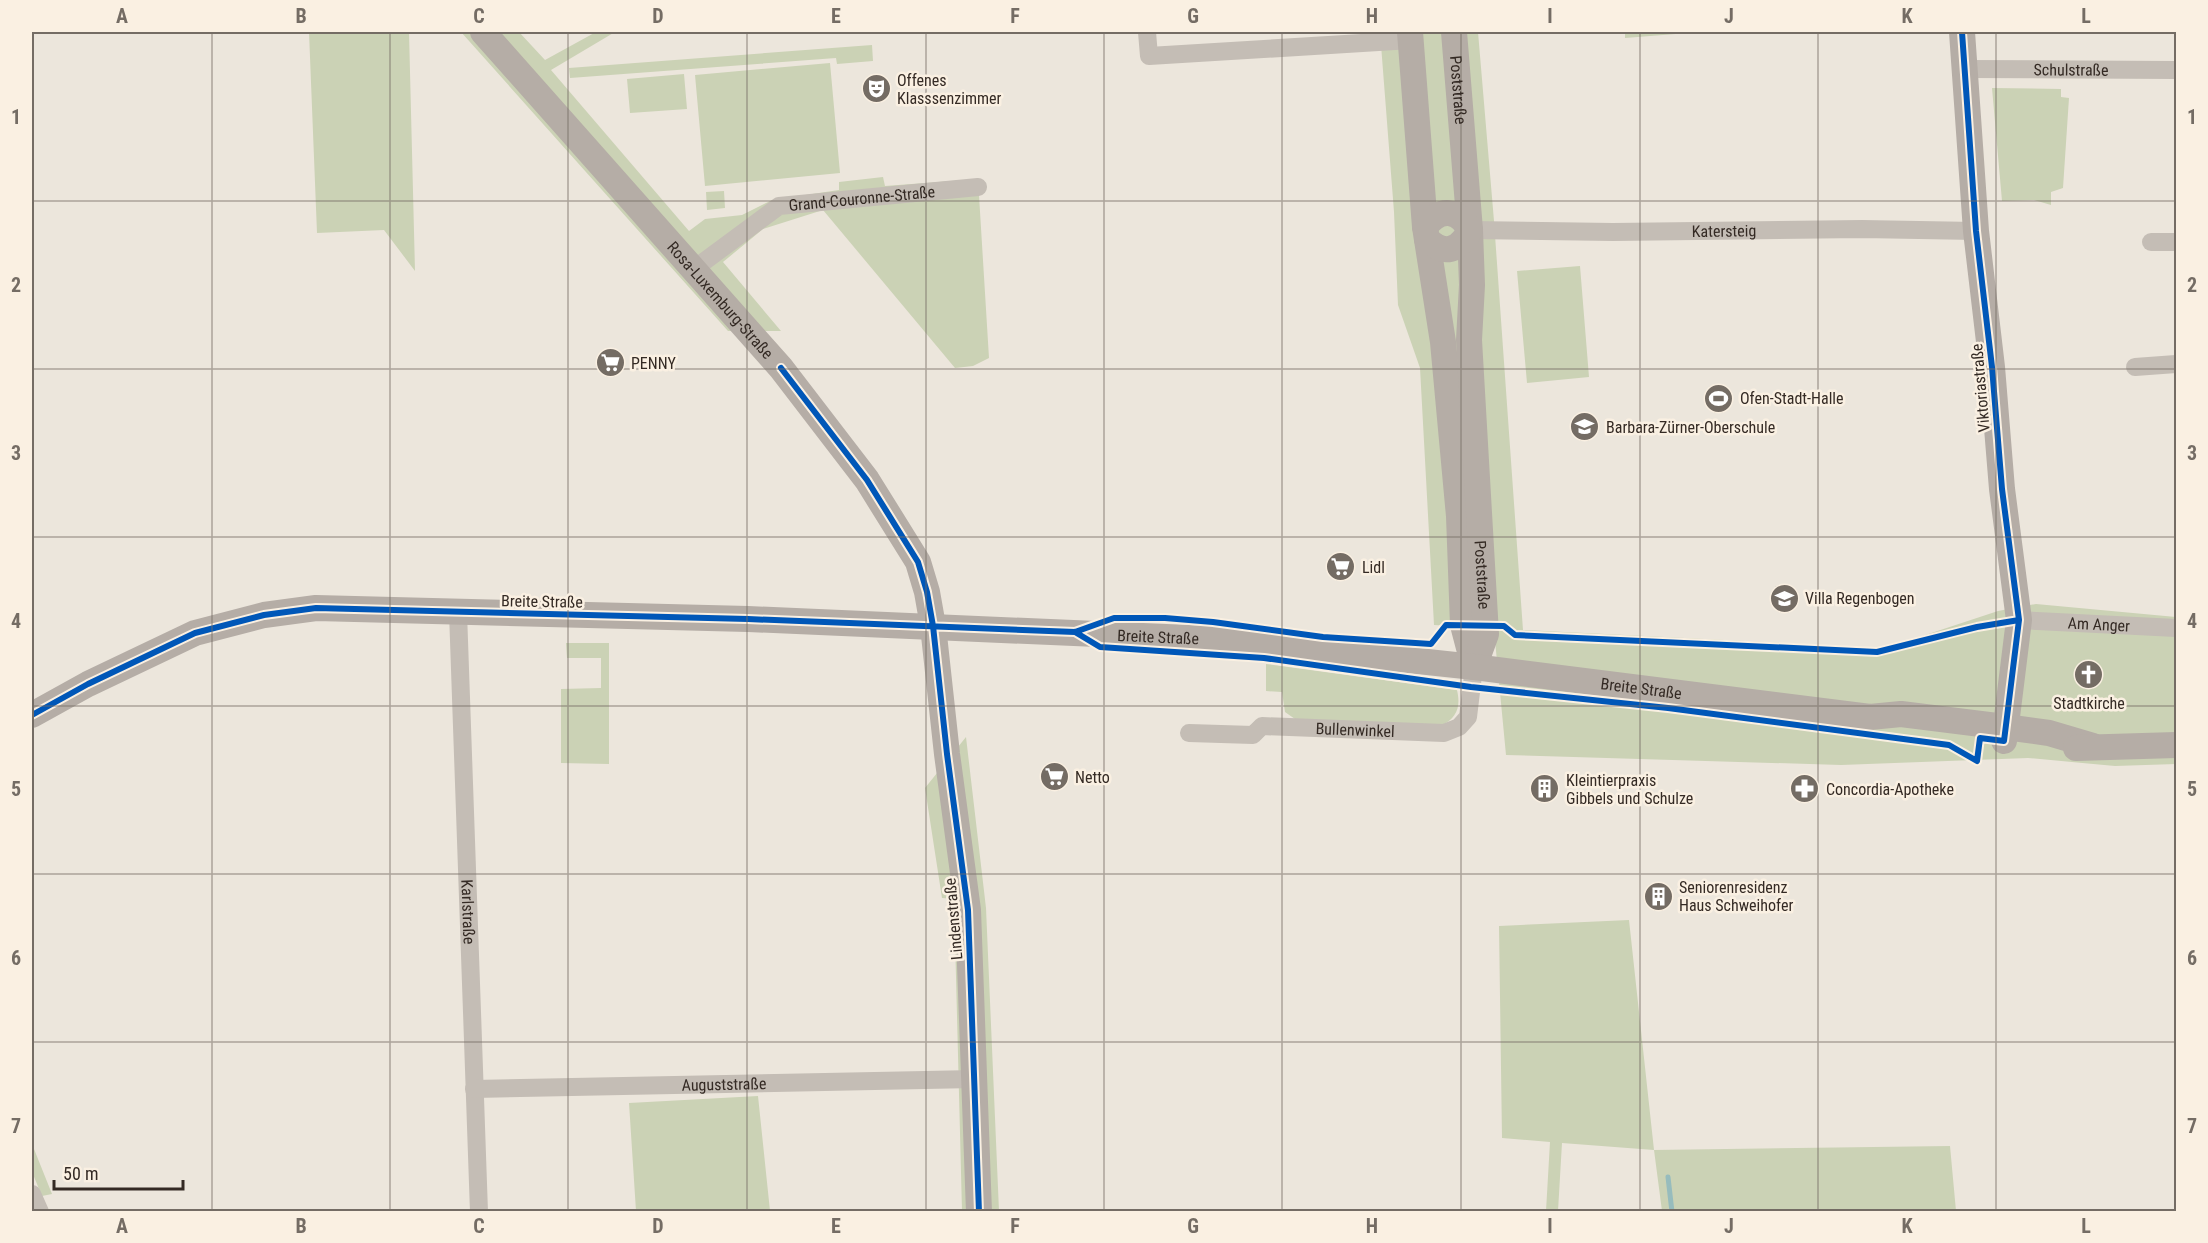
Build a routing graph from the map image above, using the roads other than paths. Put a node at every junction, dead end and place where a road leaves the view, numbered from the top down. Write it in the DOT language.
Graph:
graph roads {
  1 [pos="483,32"];
  2 [pos="1147,32"];
  3 [pos="1454,32"];
  4 [pos="1962,32"];
  5 [pos="1410,36"];
  6 [pos="1965,69"];
  7 [pos="2176,70"];
  8 [pos="978,187"];
  9 [pos="1470,230"];
  10 [pos="1976,231"];
  11 [pos="1426,233"];
  12 [pos="2151,242"];
  13 [pos="2176,242"];
  14 [pos="694,269"];
  15 [pos="2176,363"];
  16 [pos="2135,367"];
  17 [pos="458,612"];
  18 [pos="2019,620"];
  19 [pos="933,626"];
  20 [pos="2176,628"];
  21 [pos="1474,667"];
  22 [pos="32,715"];
  23 [pos="1189,733"];
  24 [pos="2005,734"];
  25 [pos="2176,745"];
  26 [pos="975,1079"];
  27 [pos="474,1089"];
  28 [pos="32,1194"];
  29 [pos="40,1212"];
  30 [pos="478,1212"];
  31 [pos="979,1212"];
  1 -- 14 [label="main road, Rosa-Luxemburg-Straße"];
  2 -- 5 [label="street, Poststraße"];
  3 -- 9 [label="main road, Poststraße"];
  4 -- 6 [label="main road, Viktoriastraße"];
  5 -- 11 [label="main road, Poststraße"];
  6 -- 7 [label="street, Schulstraße"];
  6 -- 10 [label="main road, Viktoriastraße"];
  8 -- 14 [label="street, Grand-Couronne-Straße"];
  9 -- 10 [label="street, Katersteig"];
  9 -- 11 [label="main road"];
  9 -- 21 [label="main road, Poststraße"];
  10 -- 18 [label="main road, Viktoriastraße"];
  11 -- 21 [label="main road, Poststraße"];
  12 -- 13 [label="street"];
  14 -- 19 [label="main road, Rosa-Luxemburg-Straße"];
  15 -- 16 [label="street"];
  17 -- 19 [label="main road, Breite Straße"];
  17 -- 22 [label="main road, Breite Straße"];
  17 -- 27 [label="street, Karlstraße"];
  18 -- 20 [label="street, Am Anger"];
  18 -- 24 [label="main road, Viktoriastraße"];
  19 -- 21 [label="main road, Breite Straße"];
  19 -- 26 [label="main road, Lindenstraße"];
  21 -- 23 [label="street, Bullenwinkel"];
  21 -- 24 [label="main road, Breite Straße"];
  24 -- 25 [label="main road, Breite Straße"];
  26 -- 27 [label="street, Auguststraße"];
  26 -- 31 [label="main road, Lindenstraße"];
  27 -- 30 [label="street, Karlstraße"];
  28 -- 29 [label="street"];
}
